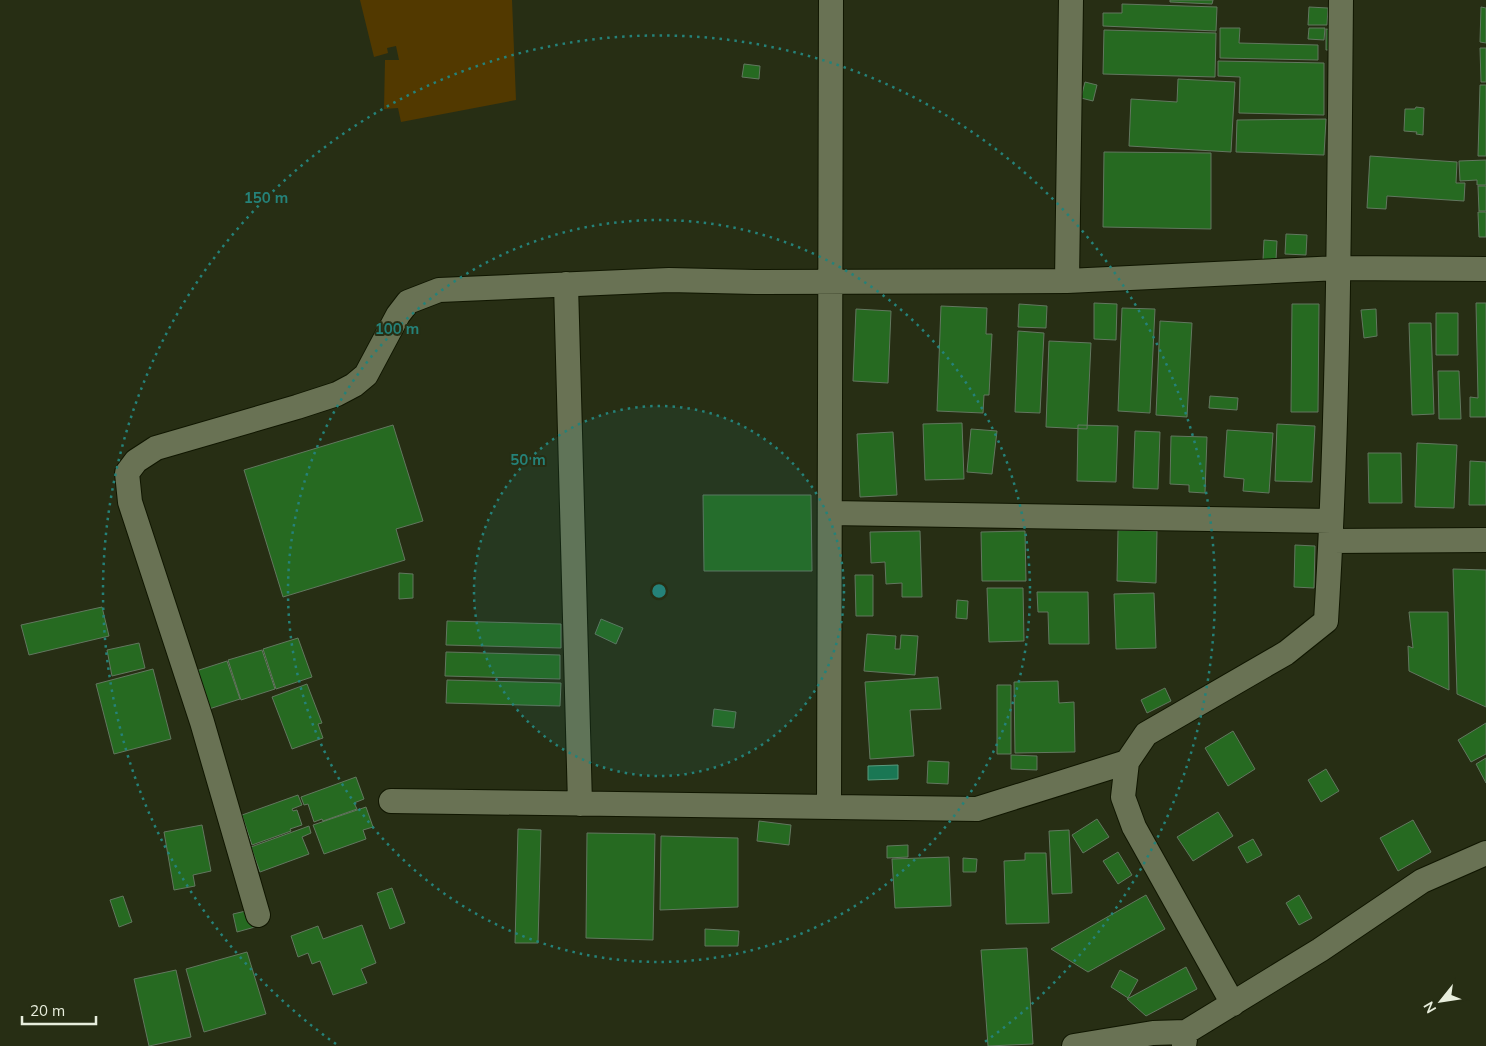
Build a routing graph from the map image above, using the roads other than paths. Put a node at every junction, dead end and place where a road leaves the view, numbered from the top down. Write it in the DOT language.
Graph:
graph roads {
  1 [pos="832,0"];
  2 [pos="1071,0"];
  3 [pos="1340,0"];
  4 [pos="1339,268"];
  5 [pos="1486,270"];
  6 [pos="1067,281"];
  7 [pos="830,282"];
  8 [pos="566,284"];
  9 [pos="830,513"];
  10 [pos="1331,531"];
  11 [pos="1486,540"];
  12 [pos="1127,762"];
  13 [pos="391,801"];
  14 [pos="580,804"];
  15 [pos="829,807"];
  16 [pos="1486,853"];
  17 [pos="258,915"];
  18 [pos="1233,1004"];
  19 [pos="1185,1039"];
  20 [pos="1074,1046"];
  1 -- 7 [label="street"];
  2 -- 6 [label="street"];
  3 -- 4 [label="street"];
  4 -- 5 [label="street"];
  4 -- 6 [label="street"];
  4 -- 10 [label="street"];
  6 -- 7 [label="street"];
  7 -- 8 [label="street"];
  7 -- 9 [label="street"];
  8 -- 14 [label="street"];
  8 -- 17 [label="street"];
  9 -- 10 [label="street"];
  9 -- 15 [label="street"];
  10 -- 11 [label="street"];
  10 -- 12 [label="street"];
  12 -- 15 [label="street"];
  12 -- 18 [label="street"];
  13 -- 14 [label="street"];
  14 -- 15 [label="street"];
  16 -- 18 [label="street"];
  18 -- 19 [label="street"];
  19 -- 20 [label="street"];
}
